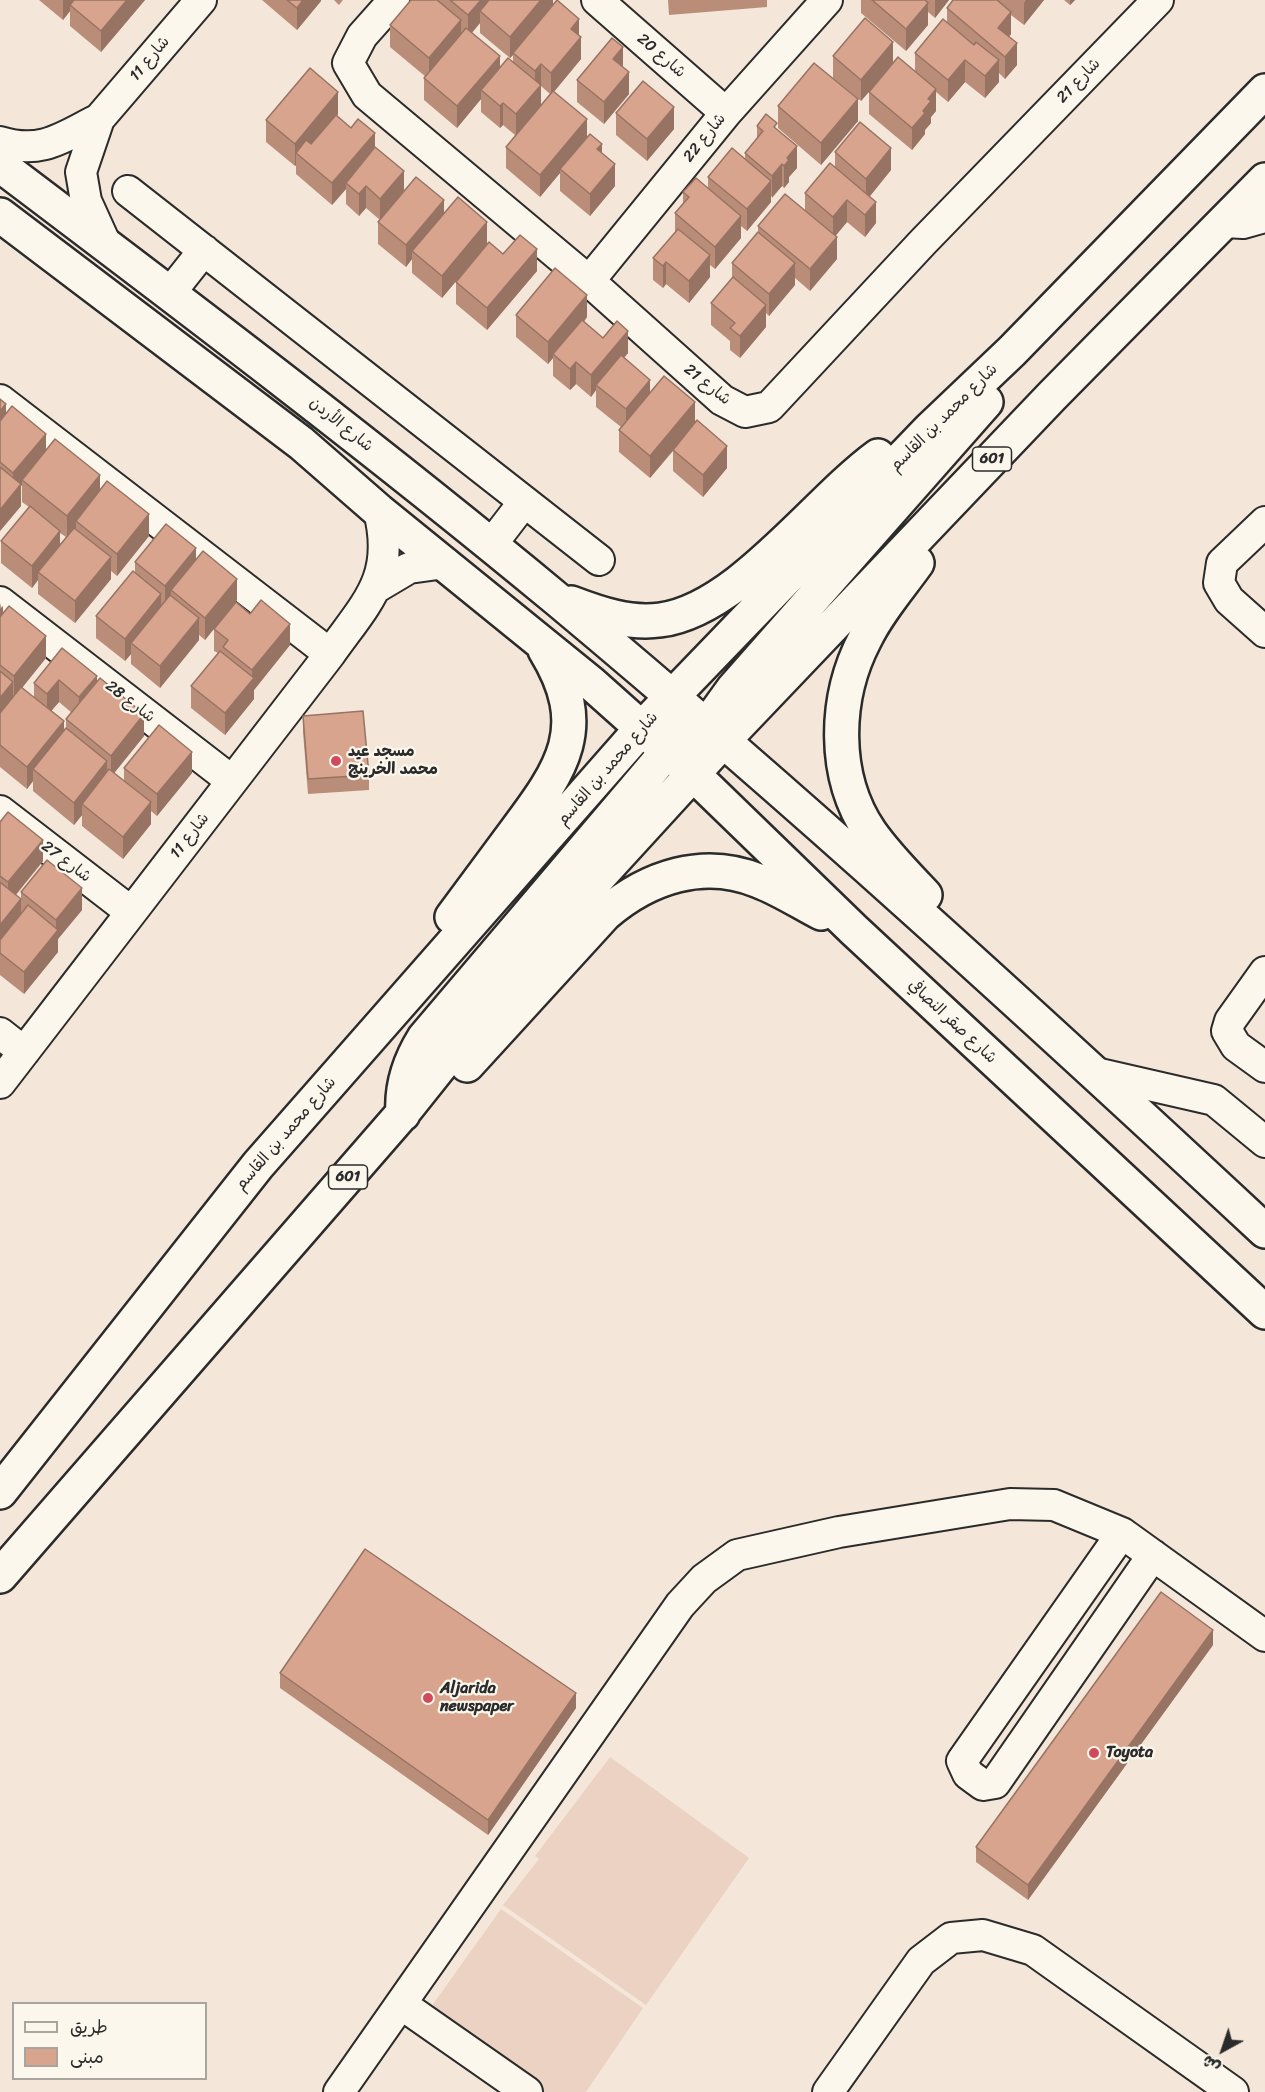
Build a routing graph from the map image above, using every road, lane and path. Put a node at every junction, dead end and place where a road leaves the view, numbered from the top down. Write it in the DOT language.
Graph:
graph roads {
  1 [pos="201,0"];
  2 [pos="394,0"];
  3 [pos="597,0"];
  4 [pos="827,0"];
  5 [pos="1158,0"];
  6 [pos="1265,91"];
  7 [pos="726,113"];
  8 [pos="99,119"];
  9 [pos="0,141"];
  10 [pos="0,165"];
  11 [pos="1265,180"];
  12 [pos="128,191"];
  13 [pos="0,215"];
  14 [pos="1265,216"];
  15 [pos="1225,222"];
  16 [pos="106,245"];
  17 [pos="204,250"];
  18 [pos="589,281"];
  19 [pos="170,293"];
  20 [pos="1012,351"];
  21 [pos="267,366"];
  22 [pos="242,396"];
  23 [pos="1052,396"];
  24 [pos="0,400"];
  25 [pos="326,413"];
  26 [pos="930,429"];
  27 [pos="302,443"];
  28 [pos="524,502"];
  29 [pos="379,511"];
  30 [pos="1265,522"];
  31 [pos="491,545"];
  32 [pos="599,560"];
  33 [pos="445,563"];
  34 [pos="377,586"];
  35 [pos="555,597"];
  36 [pos="0,602"];
  37 [pos="1265,632"];
  38 [pos="538,638"];
  39 [pos="330,654"];
  40 [pos="673,697"];
  41 [pos="642,728"];
  42 [pos="716,735"];
  43 [pos="666,750"];
  44 [pos="693,774"];
  45 [pos="232,781"];
  46 [pos="0,812"];
  47 [pos="131,912"];
  48 [pos="854,930"];
  49 [pos="1265,972"];
  50 [pos="1041,1022"];
  51 [pos="0,1033"];
  52 [pos="367,1040"];
  53 [pos="24,1052"];
  54 [pos="1265,1067"];
  55 [pos="1096,1073"];
  56 [pos="0,1083"];
  57 [pos="402,1114"];
  58 [pos="1261,1129"];
  59 [pos="1265,1231"];
  60 [pos="198,1238"];
  61 [pos="1265,1312"];
  62 [pos="0,1492"];
  63 [pos="0,1511"];
  64 [pos="1122,1533"];
  65 [pos="1153,1555"];
  66 [pos="0,1576"];
  67 [pos="1265,1636"];
  68 [pos="401,2004"];
  69 [pos="339,2092"];
  70 [pos="527,2092"];
  71 [pos="828,2092"];
  72 [pos="1233,2092"];
  1 -- 8 [label="street, شارع 11"];
  2 -- 18 [label="street, شارع 21"];
  3 -- 7 [label="street, شارع 20"];
  4 -- 7 [label="street, شارع 22"];
  5 -- 18 [label="street, شارع 21"];
  6 -- 20 [label="main road, شارع محمد بن القاسم"];
  7 -- 18 [label="street, شارع 22"];
  8 -- 9 [label="street, شارع 11"];
  8 -- 16 [label="street, شارع 11"];
  10 -- 16 [label="main road, شارع الأردن"];
  11 -- 15 [label="main road, 601"];
  12 -- 17 [label="street"];
  13 -- 22 [label="main road"];
  14 -- 15 [label="street"];
  15 -- 23 [label="main road, 601"];
  16 -- 19 [label="main road, شارع الأردن"];
  17 -- 19 [label="street"];
  17 -- 28 [label="street"];
  19 -- 21 [label="main road, شارع الأردن"];
  20 -- 26 [label="main road, شارع محمد بن القاسم"];
  20 -- 42 [label="main road"];
  21 -- 22 [label="main road"];
  21 -- 25 [label="main road, شارع الأردن"];
  22 -- 27 [label="main road"];
  23 -- 42 [label="main road, 601"];
  23 -- 50 [label="main road"];
  24 -- 39 [label="street"];
  25 -- 27 [label="main road"];
  25 -- 31 [label="main road, شارع الأردن"];
  26 -- 35 [label="main road"];
  26 -- 40 [label="main road, شارع محمد بن القاسم"];
  27 -- 29 [label="main road"];
  28 -- 31 [label="street"];
  28 -- 32 [label="street"];
  29 -- 33 [label="main road"];
  29 -- 34 [label="street, شارع 11"];
  30 -- 37 [label="street"];
  31 -- 35 [label="main road, شارع الأردن"];
  33 -- 34 [label="street, شارع 11"];
  33 -- 38 [label="main road"];
  34 -- 39 [label="street, شارع 11"];
  35 -- 40 [label="main road, شارع الأردن"];
  36 -- 45 [label="street, شارع 28"];
  38 -- 41 [label="main road"];
  38 -- 52 [label="main road"];
  39 -- 45 [label="street, شارع 11"];
  40 -- 41 [label="main road, شارع محمد بن القاسم"];
  40 -- 42 [label="main road"];
  40 -- 43 [label="main road"];
  41 -- 43 [label="main road, شارع صقر النصافي"];
  41 -- 52 [label="main road, شارع محمد بن القاسم"];
  42 -- 44 [label="main road, 601"];
  42 -- 50 [label="main road"];
  43 -- 44 [label="main road, شارع صقر النصافي"];
  43 -- 57 [label="main road"];
  44 -- 48 [label="main road, شارع صقر النصافي"];
  44 -- 57 [label="main road, 601"];
  45 -- 47 [label="street, شارع 11"];
  46 -- 47 [label="street, شارع 27"];
  47 -- 53 [label="street, شارع 11"];
  48 -- 57 [label="main road"];
  48 -- 61 [label="main road, شارع صقر النصافي"];
  49 -- 54 [label="street"];
  50 -- 55 [label="main road"];
  51 -- 53 [label="street"];
  52 -- 60 [label="main road, شارع محمد بن القاسم"];
  53 -- 56 [label="street, شارع 11"];
  55 -- 58 [label="street"];
  55 -- 59 [label="main road"];
  57 -- 66 [label="main road, 601"];
  60 -- 62 [label="main road, شارع محمد بن القاسم"];
  60 -- 63 [label="main road"];
  64 -- 65 [label="street"];
  64 -- 65 [label="street"];
  64 -- 68 [label="street"];
  65 -- 67 [label="street"];
  68 -- 69 [label="street"];
  68 -- 70 [label="street"];
  71 -- 72 [label="street"];
}
